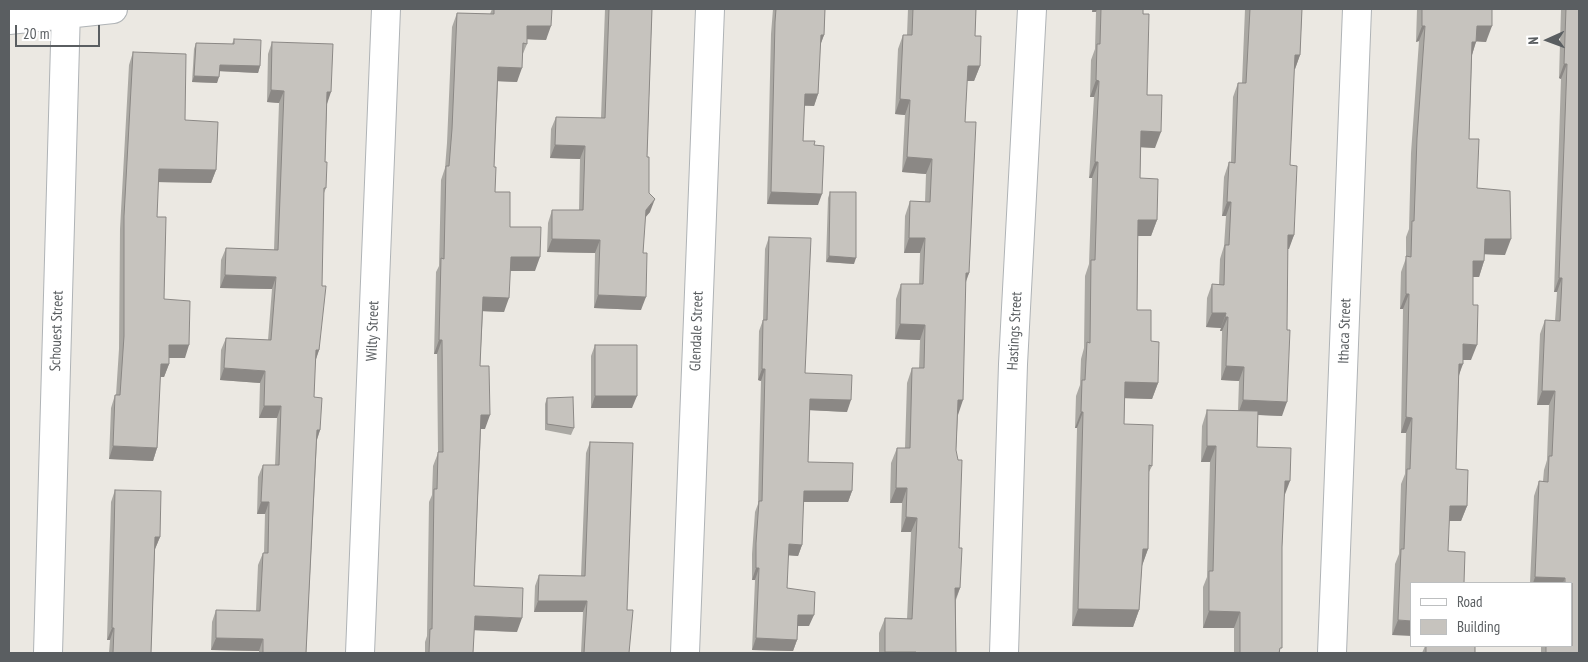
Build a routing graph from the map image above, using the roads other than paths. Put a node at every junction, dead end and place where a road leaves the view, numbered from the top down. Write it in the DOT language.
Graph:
graph roads {
  1 [pos="114,9"];
  2 [pos="386,9"];
  3 [pos="710,9"];
  4 [pos="1032,9"];
  5 [pos="1357,9"];
  6 [pos="66,11"];
  7 [pos="9,20"];
  8 [pos="48,653"];
  9 [pos="360,653"];
  10 [pos="685,653"];
  11 [pos="1004,653"];
  12 [pos="1332,653"];
  1 -- 6 [label="street"];
  2 -- 9 [label="street, Wilty Street"];
  3 -- 10 [label="street, Glendale Street"];
  4 -- 11 [label="street, Hastings Street"];
  5 -- 12 [label="street, Ithaca Street"];
  6 -- 7 [label="street"];
  6 -- 8 [label="street, Schouest Street"];
}
